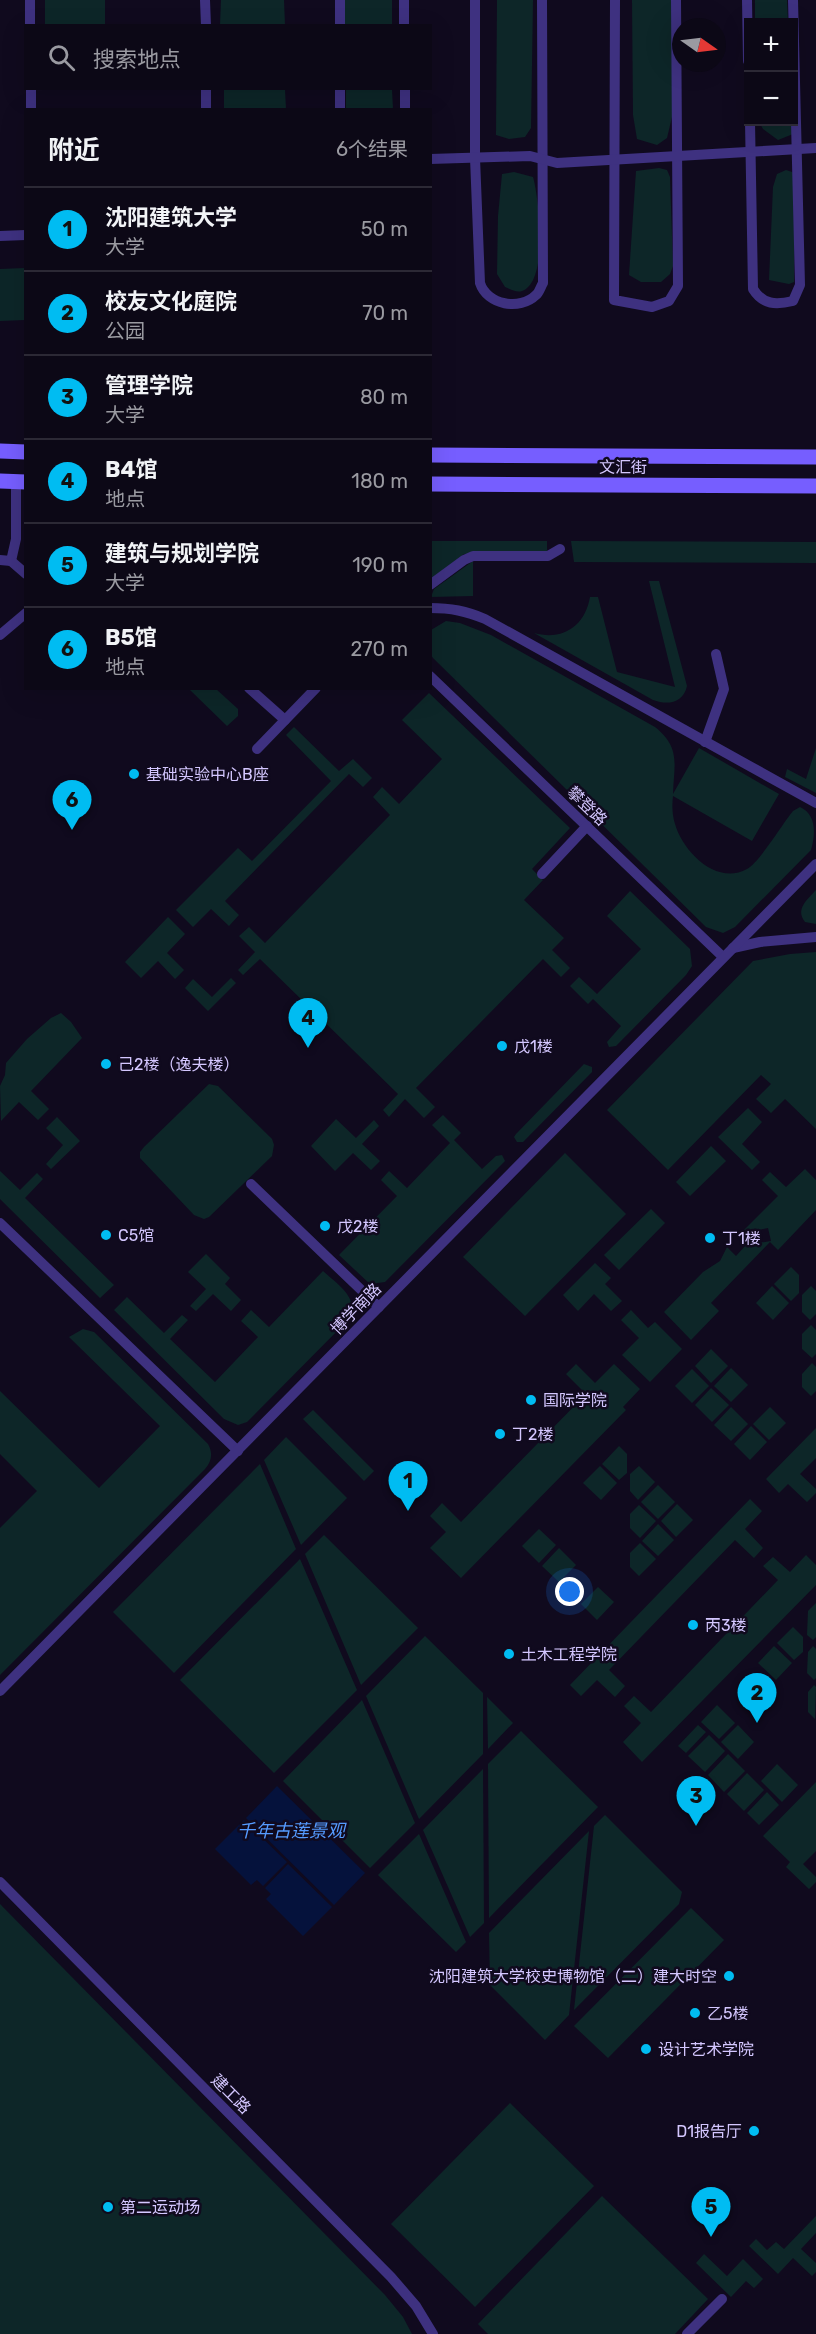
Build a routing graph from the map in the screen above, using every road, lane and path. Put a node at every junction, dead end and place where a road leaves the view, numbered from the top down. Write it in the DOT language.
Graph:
graph roads {
  1 [pos="30,0"];
  2 [pos="206,0"];
  3 [pos="340,0"];
  4 [pos="404,0"];
  5 [pos="475,0"];
  6 [pos="542,0"];
  7 [pos="615,0"];
  8 [pos="676,0"];
  9 [pos="747,0"];
  10 [pos="793,0"];
  11 [pos="747,18"];
  12 [pos="30,24"];
  13 [pos="206,24"];
  14 [pos="340,24"];
  15 [pos="404,24"];
  16 [pos="31,90"];
  17 [pos="206,90"];
  18 [pos="340,90"];
  19 [pos="405,90"];
  20 [pos="32,108"];
  21 [pos="206,108"];
  22 [pos="340,108"];
  23 [pos="405,108"];
  24 [pos="750,126"];
  25 [pos="796,148"];
  26 [pos="816,148"];
  27 [pos="750,152"];
  28 [pos="678,156"];
  29 [pos="475,158"];
  30 [pos="432,159"];
  31 [pos="542,159"];
  32 [pos="616,159"];
  33 [pos="24,235"];
  34 [pos="0,237"];
  35 [pos="0,451"];
  36 [pos="24,452"];
  37 [pos="432,455"];
  38 [pos="816,458"];
  39 [pos="0,482"];
  40 [pos="21,482"];
  41 [pos="432,484"];
  42 [pos="816,486"];
  43 [pos="560,549"];
  44 [pos="5,560"];
  45 [pos="24,573"];
  46 [pos="432,584"];
  47 [pos="432,608"];
  48 [pos="24,616"];
  49 [pos="0,635"];
  50 [pos="716,654"];
  51 [pos="432,678"];
  52 [pos="251,690"];
  53 [pos="314,690"];
  54 [pos="285,720"];
  55 [pos="705,742"];
  56 [pos="257,749"];
  57 [pos="816,803"];
  58 [pos="587,826"];
  59 [pos="816,864"];
  60 [pos="542,874"];
  61 [pos="816,937"];
  62 [pos="733,948"];
  63 [pos="723,957"];
  64 [pos="251,1184"];
  65 [pos="0,1223"];
  66 [pos="379,1307"];
  67 [pos="237,1450"];
  68 [pos="0,1691"];
  69 [pos="0,1882"];
  70 [pos="722,2299"];
  71 [pos="433,2334"];
  72 [pos="687,2334"];
  1 -- 12 [label="lane"];
  2 -- 13 [label="lane"];
  3 -- 14 [label="lane"];
  4 -- 15 [label="lane"];
  5 -- 29 [label="lane"];
  6 -- 31 [label="lane"];
  7 -- 32 [label="lane"];
  8 -- 28 [label="lane"];
  9 -- 11 [label="lane"];
  10 -- 25 [label="lane"];
  16 -- 20 [label="lane"];
  17 -- 21 [label="lane"];
  18 -- 22 [label="lane"];
  19 -- 23 [label="lane"];
  24 -- 27 [label="lane"];
  25 -- 26 [label="lane"];
  25 -- 27 [label="lane"];
  25 -- 27 [label="lane"];
  27 -- 28 [label="lane"];
  28 -- 32 [label="lane"];
  28 -- 32 [label="lane"];
  29 -- 30 [label="lane"];
  29 -- 31 [label="lane"];
  29 -- 31 [label="lane"];
  31 -- 32 [label="lane"];
  33 -- 34 [label="lane"];
  35 -- 36 [label="street"];
  37 -- 38 [label="street, 文汇街"];
  39 -- 40 [label="street"];
  40 -- 44 [label="lane"];
  41 -- 42 [label="street, 文汇街"];
  43 -- 46 [label="lane"];
  44 -- 45 [label="lane"];
  47 -- 55 [label="lane"];
  48 -- 49 [label="lane"];
  50 -- 55 [label="lane"];
  51 -- 58 [label="lane, 攀登路"];
  52 -- 54 [label="lane"];
  53 -- 54 [label="lane"];
  54 -- 56 [label="lane"];
  55 -- 57 [label="lane"];
  58 -- 60 [label="lane"];
  58 -- 63 [label="lane, 攀登路"];
  59 -- 62 [label="lane"];
  61 -- 62 [label="lane"];
  62 -- 63 [label="lane, 博学南路"];
  63 -- 66 [label="lane, 博学南路"];
  64 -- 66 [label="lane"];
  65 -- 67 [label="lane"];
  66 -- 67 [label="lane, 博学南路"];
  67 -- 68 [label="lane, 博学南路"];
  69 -- 71 [label="lane, 建工路"];
  70 -- 72 [label="lane"];
}
